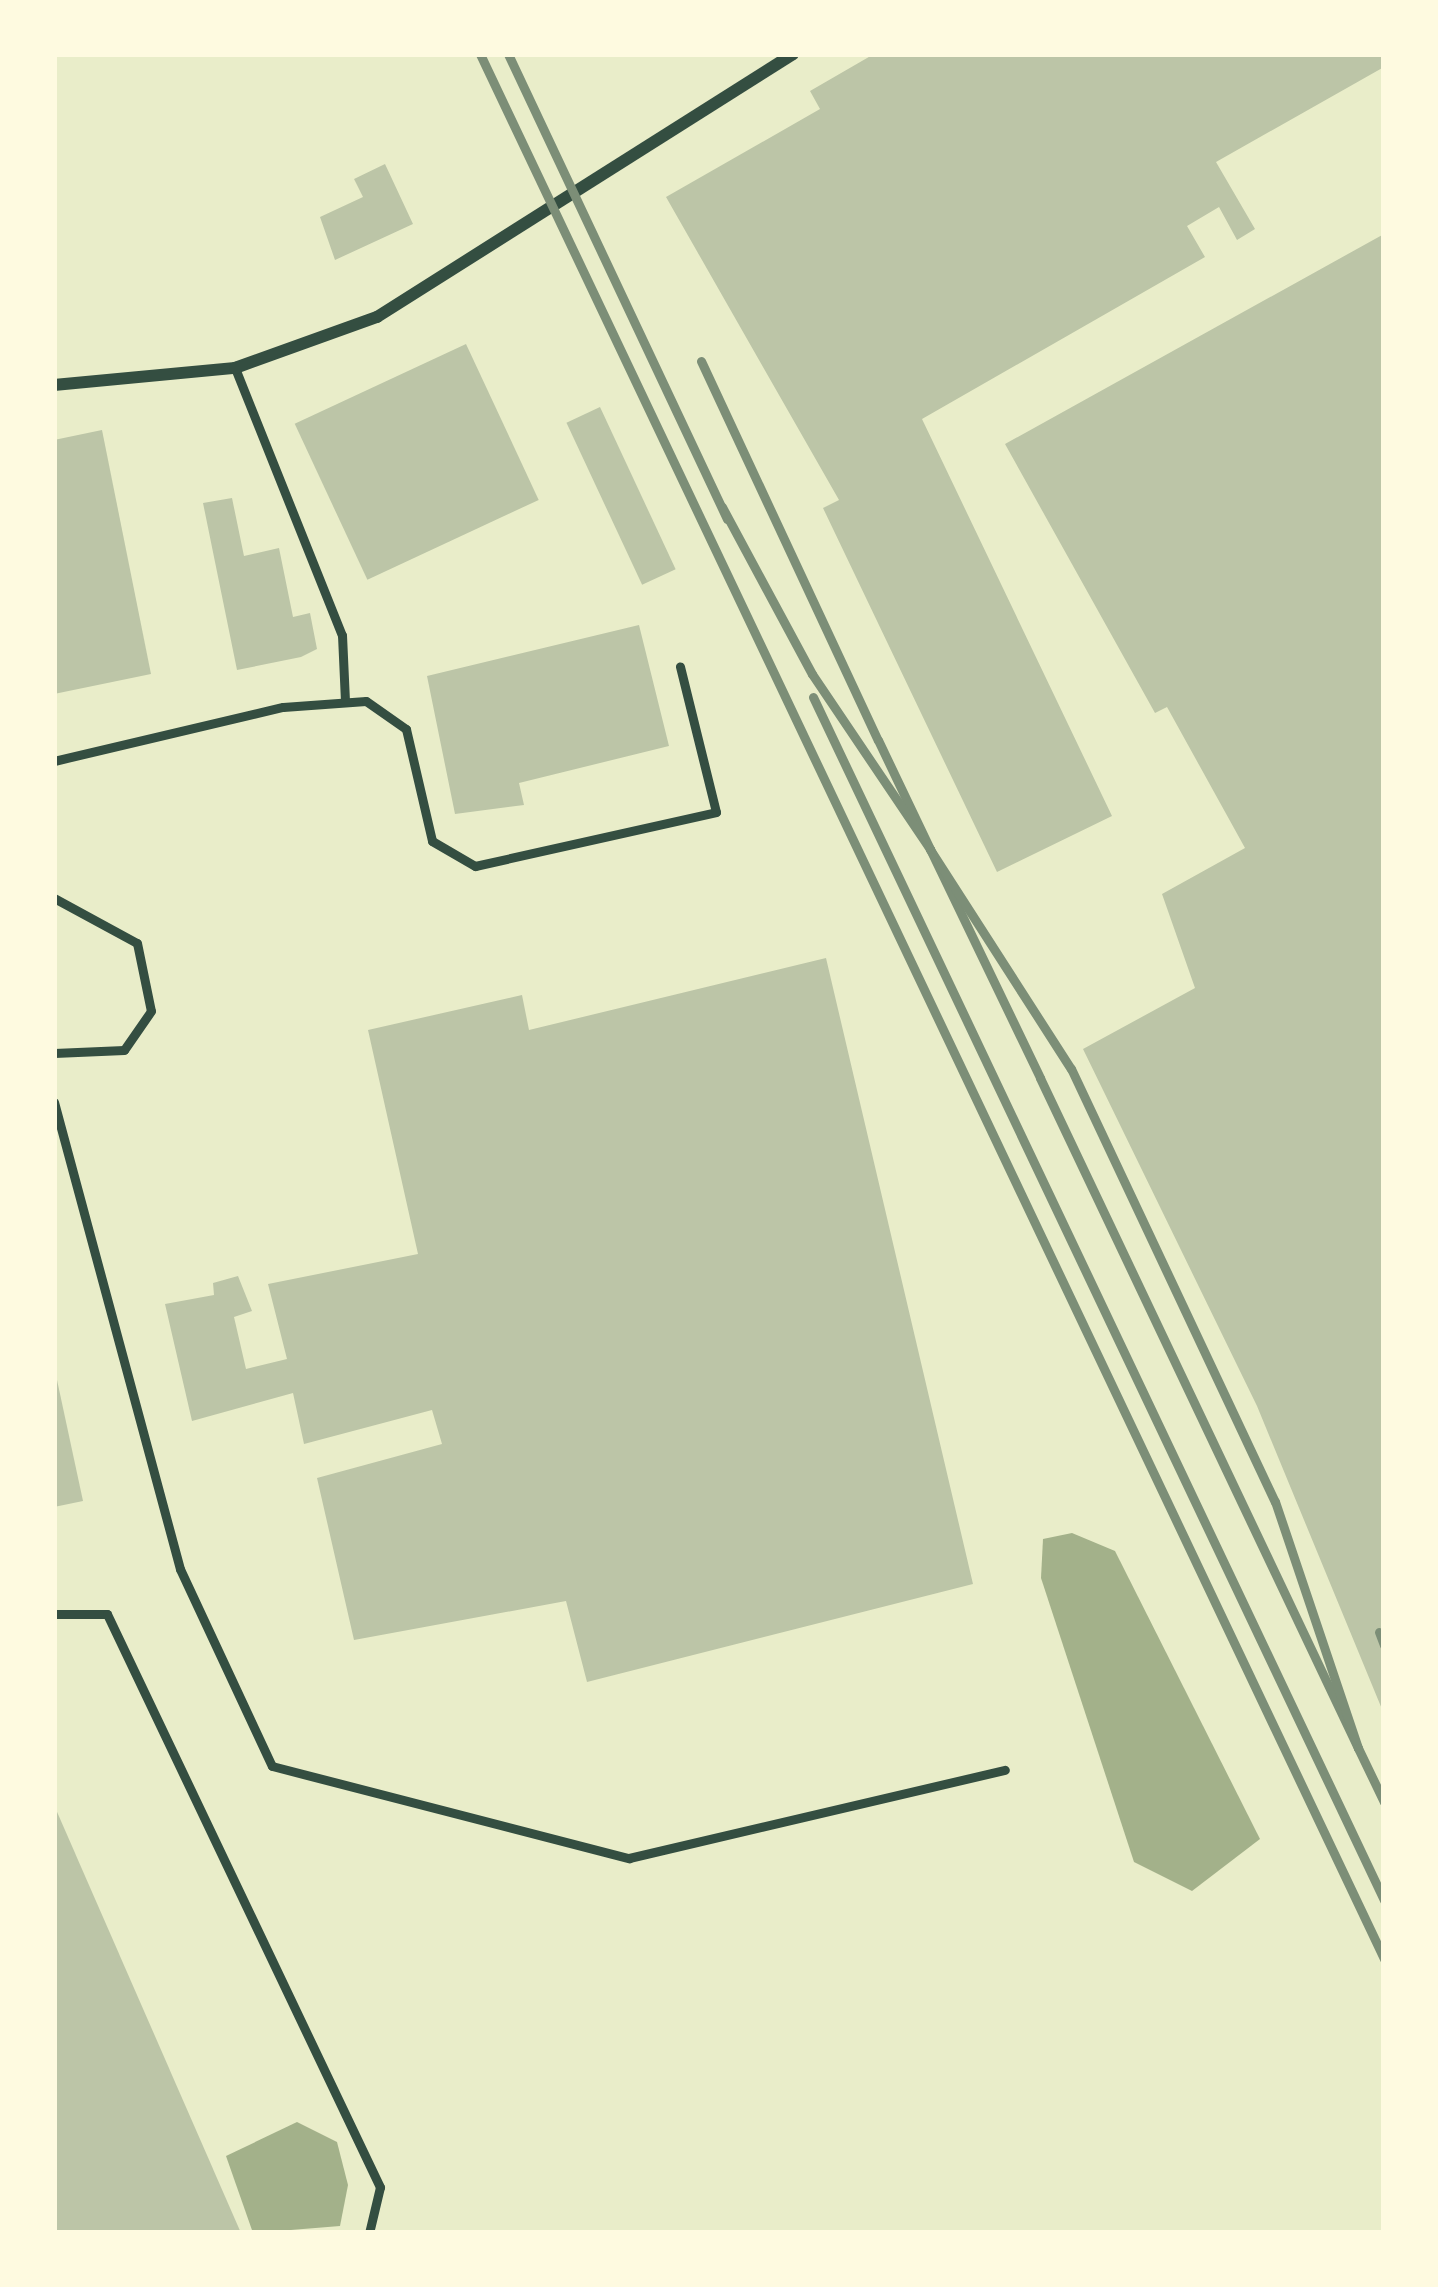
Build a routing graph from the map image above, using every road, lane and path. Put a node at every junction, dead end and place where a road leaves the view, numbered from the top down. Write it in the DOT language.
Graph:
graph roads {
  1 [pos="793,54"];
  2 [pos="235,368"];
  3 [pos="54,385"];
  4 [pos="680,666"];
  5 [pos="345,702"];
  6 [pos="54,761"];
  7 [pos="54,898"];
  8 [pos="54,1053"];
  9 [pos="54,1102"];
  10 [pos="54,1614"];
  11 [pos="1006,1770"];
  12 [pos="369,2233"];
  1 -- 2 [label="street"];
  2 -- 3 [label="street"];
  2 -- 5 [label="lane"];
  4 -- 5 [label="lane"];
  5 -- 6 [label="lane"];
  7 -- 8 [label="lane"];
  9 -- 11 [label="lane"];
  10 -- 12 [label="lane"];
}
